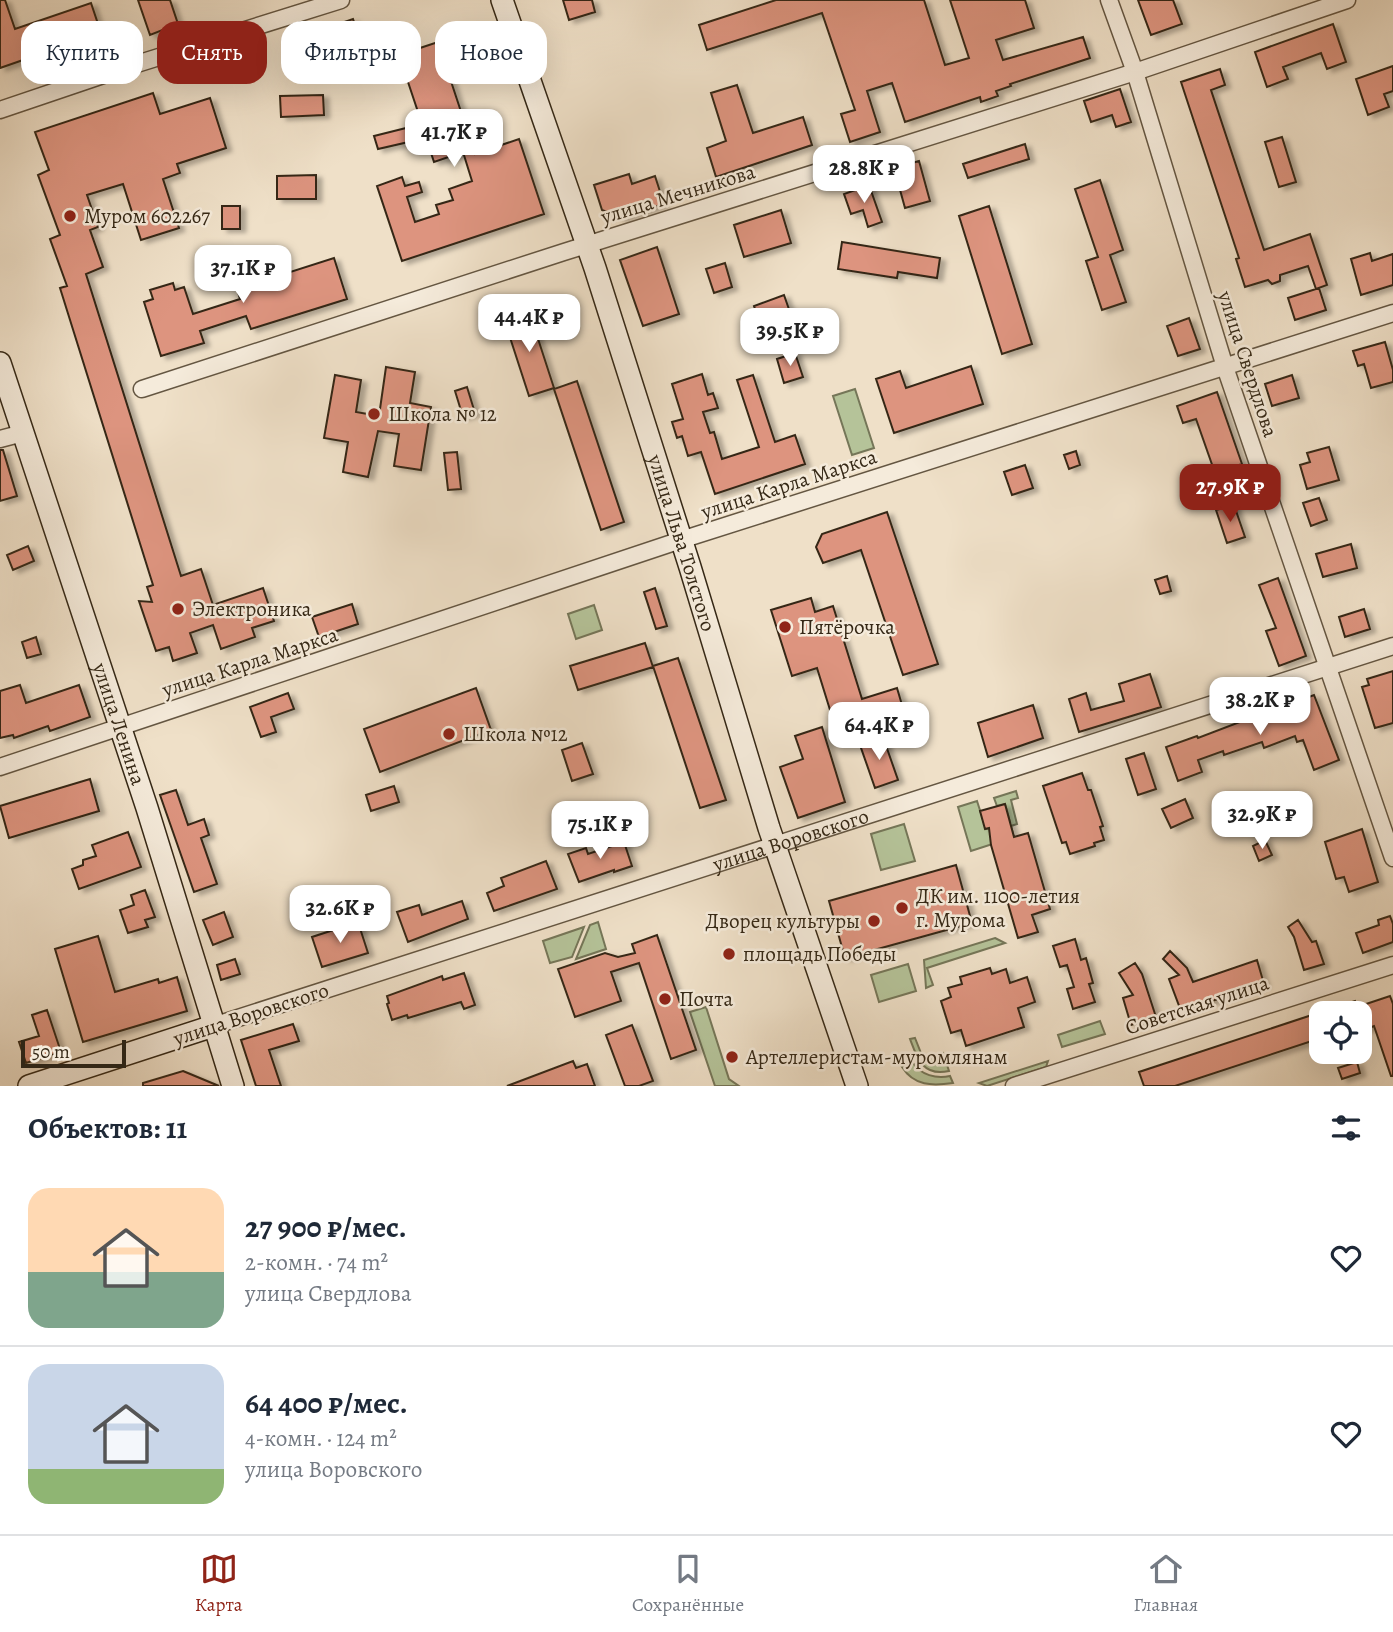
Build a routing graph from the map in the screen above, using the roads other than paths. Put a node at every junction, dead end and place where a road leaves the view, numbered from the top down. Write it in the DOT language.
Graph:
graph roads {
  1 [pos="341,0"];
  2 [pos="502,0"];
  3 [pos="1109,0"];
  4 [pos="1347,0"];
  5 [pos="1135,72"];
  6 [pos="0,110"];
  7 [pos="587,245"];
  8 [pos="1393,313"];
  9 [pos="0,363"];
  10 [pos="1225,366"];
  11 [pos="142,389"];
  12 [pos="23,433"];
  13 [pos="0,439"];
  14 [pos="681,540"];
  15 [pos="1393,646"];
  16 [pos="1329,667"];
  17 [pos="120,727"];
  18 [pos="0,767"];
  19 [pos="774,844"];
  20 [pos="1393,858"];
  21 [pos="1393,965"];
  22 [pos="213,1026"];
  23 [pos="29,1086"];
  24 [pos="233,1086"];
  25 [pos="857,1086"];
  26 [pos="1014,1086"];
  1 -- 6 [label="street"];
  2 -- 7 [label="street, улица Льва Толстого"];
  3 -- 5 [label="street, улица Свердлова"];
  4 -- 5 [label="street, улица Мечникова"];
  5 -- 7 [label="street, улица Мечникова"];
  5 -- 10 [label="street, улица Свердлова"];
  7 -- 11 [label="street, улица Мечникова"];
  7 -- 14 [label="street, улица Льва Толстого"];
  8 -- 10 [label="street, улица Карла Маркса"];
  9 -- 12 [label="street, улица Ленина"];
  10 -- 14 [label="street, улица Карла Маркса"];
  10 -- 16 [label="street, улица Свердлова"];
  12 -- 13 [label="street"];
  12 -- 17 [label="street, улица Ленина"];
  14 -- 17 [label="street, улица Карла Маркса"];
  14 -- 19 [label="street, улица Льва Толстого"];
  15 -- 16 [label="street, улица Воровского"];
  16 -- 19 [label="street, улица Воровского"];
  16 -- 20 [label="street, улица Свердлова"];
  17 -- 18 [label="street, улица Карла Маркса"];
  17 -- 22 [label="street, улица Ленина"];
  19 -- 22 [label="street, улица Воровского"];
  19 -- 25 [label="street, улица Льва Толстого"];
  21 -- 26 [label="street, Советская улица"];
  22 -- 23 [label="street, улица Воровского"];
  22 -- 24 [label="street, улица Ленина"];
}
